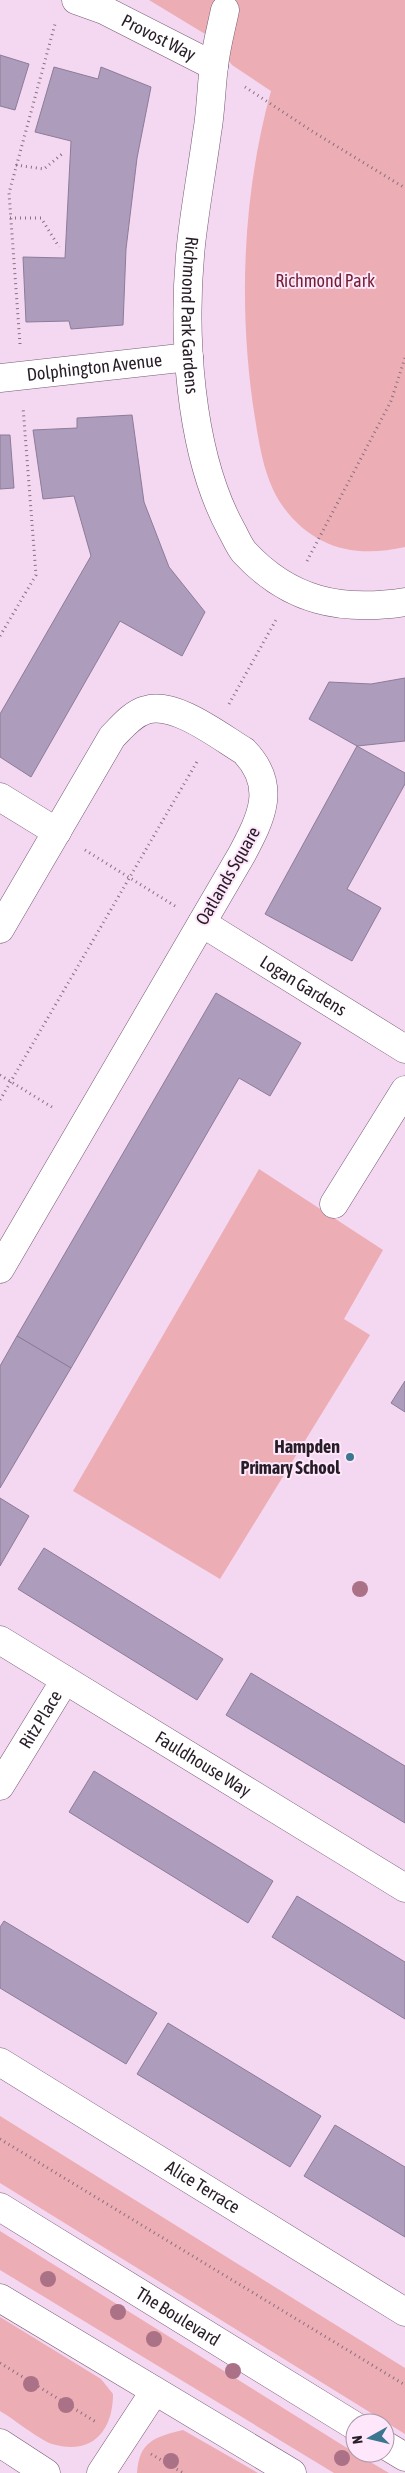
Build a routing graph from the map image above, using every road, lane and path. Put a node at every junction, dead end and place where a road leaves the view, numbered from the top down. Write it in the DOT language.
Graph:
graph roads {
  1 [pos="76,0"];
  2 [pos="225,10"];
  3 [pos="56,19"];
  4 [pos="214,66"];
  5 [pos="62,154"];
  6 [pos="16,165"];
  7 [pos="405,188"];
  8 [pos="10,218"];
  9 [pos="59,247"];
  10 [pos="189,357"];
  11 [pos="405,358"];
  12 [pos="11,377"];
  13 [pos="292,590"];
  14 [pos="405,602"];
  15 [pos="0,636"];
  16 [pos="214,733"];
  17 [pos="0,797"];
  18 [pos="57,832"];
  19 [pos="129,878"];
  20 [pos="202,923"];
  21 [pos="0,929"];
  22 [pos="405,1049"];
  23 [pos="0,1075"];
  24 [pos="11,1082"];
  25 [pos="405,1090"];
  26 [pos="0,1100"];
  27 [pos="83,1126"];
  28 [pos="334,1204"];
  29 [pos="0,1269"];
  30 [pos="0,1640"];
  31 [pos="65,1680"];
  32 [pos="0,1786"];
  33 [pos="405,1888"];
  34 [pos="0,2062"];
  35 [pos="0,2140"];
  36 [pos="0,2207"];
  37 [pos="0,2298"];
  38 [pos="405,2312"];
  39 [pos="0,2363"];
  40 [pos="405,2385"];
  41 [pos="154,2392"];
  42 [pos="345,2420"];
  43 [pos="124,2438"];
  44 [pos="0,2443"];
  45 [pos="46,2473"];
  46 [pos="101,2473"];
  47 [pos="182,2473"];
  48 [pos="292,2473"];
  1 -- 4 [label="street, Provost Way"];
  2 -- 4 [label="street, Richmond Park Gardens"];
  3 -- 6 [label="path"];
  4 -- 7 [label="path"];
  4 -- 10 [label="street, Richmond Park Gardens"];
  5 -- 6 [label="path"];
  6 -- 8 [label="path"];
  8 -- 9 [label="path"];
  8 -- 12 [label="path"];
  10 -- 12 [label="street, Dolphington Avenue"];
  10 -- 13 [label="street, Richmond Park Gardens"];
  11 -- 13 [label="path"];
  12 -- 15 [label="path"];
  13 -- 14 [label="street, Richmond Park Gardens"];
  13 -- 16 [label="path"];
  16 -- 18 [label="street, Oatlands Square"];
  16 -- 19 [label="path"];
  16 -- 20 [label="street, Oatlands Square"];
  17 -- 18 [label="street"];
  18 -- 19 [label="path"];
  18 -- 21 [label="street, Oatlands Square"];
  19 -- 20 [label="path"];
  19 -- 24 [label="path"];
  20 -- 22 [label="street, Logan Gardens"];
  20 -- 27 [label="street, Oatlands Square"];
  23 -- 24 [label="path"];
  24 -- 26 [label="path"];
  24 -- 27 [label="path"];
  25 -- 28 [label="street"];
  27 -- 29 [label="street, Oatlands Square"];
  30 -- 31 [label="street, Fauldhouse Way"];
  31 -- 32 [label="street, Ritz Place"];
  31 -- 33 [label="street, Fauldhouse Way"];
  34 -- 38 [label="street, Alice Terrace"];
  35 -- 40 [label="path"];
  36 -- 42 [label="street, The Boulevard"];
  37 -- 41 [label="street"];
  39 -- 43 [label="path"];
  41 -- 43 [label="street"];
  41 -- 48 [label="street"];
  43 -- 46 [label="street"];
  43 -- 47 [label="path"];
  44 -- 45 [label="street"];
}
